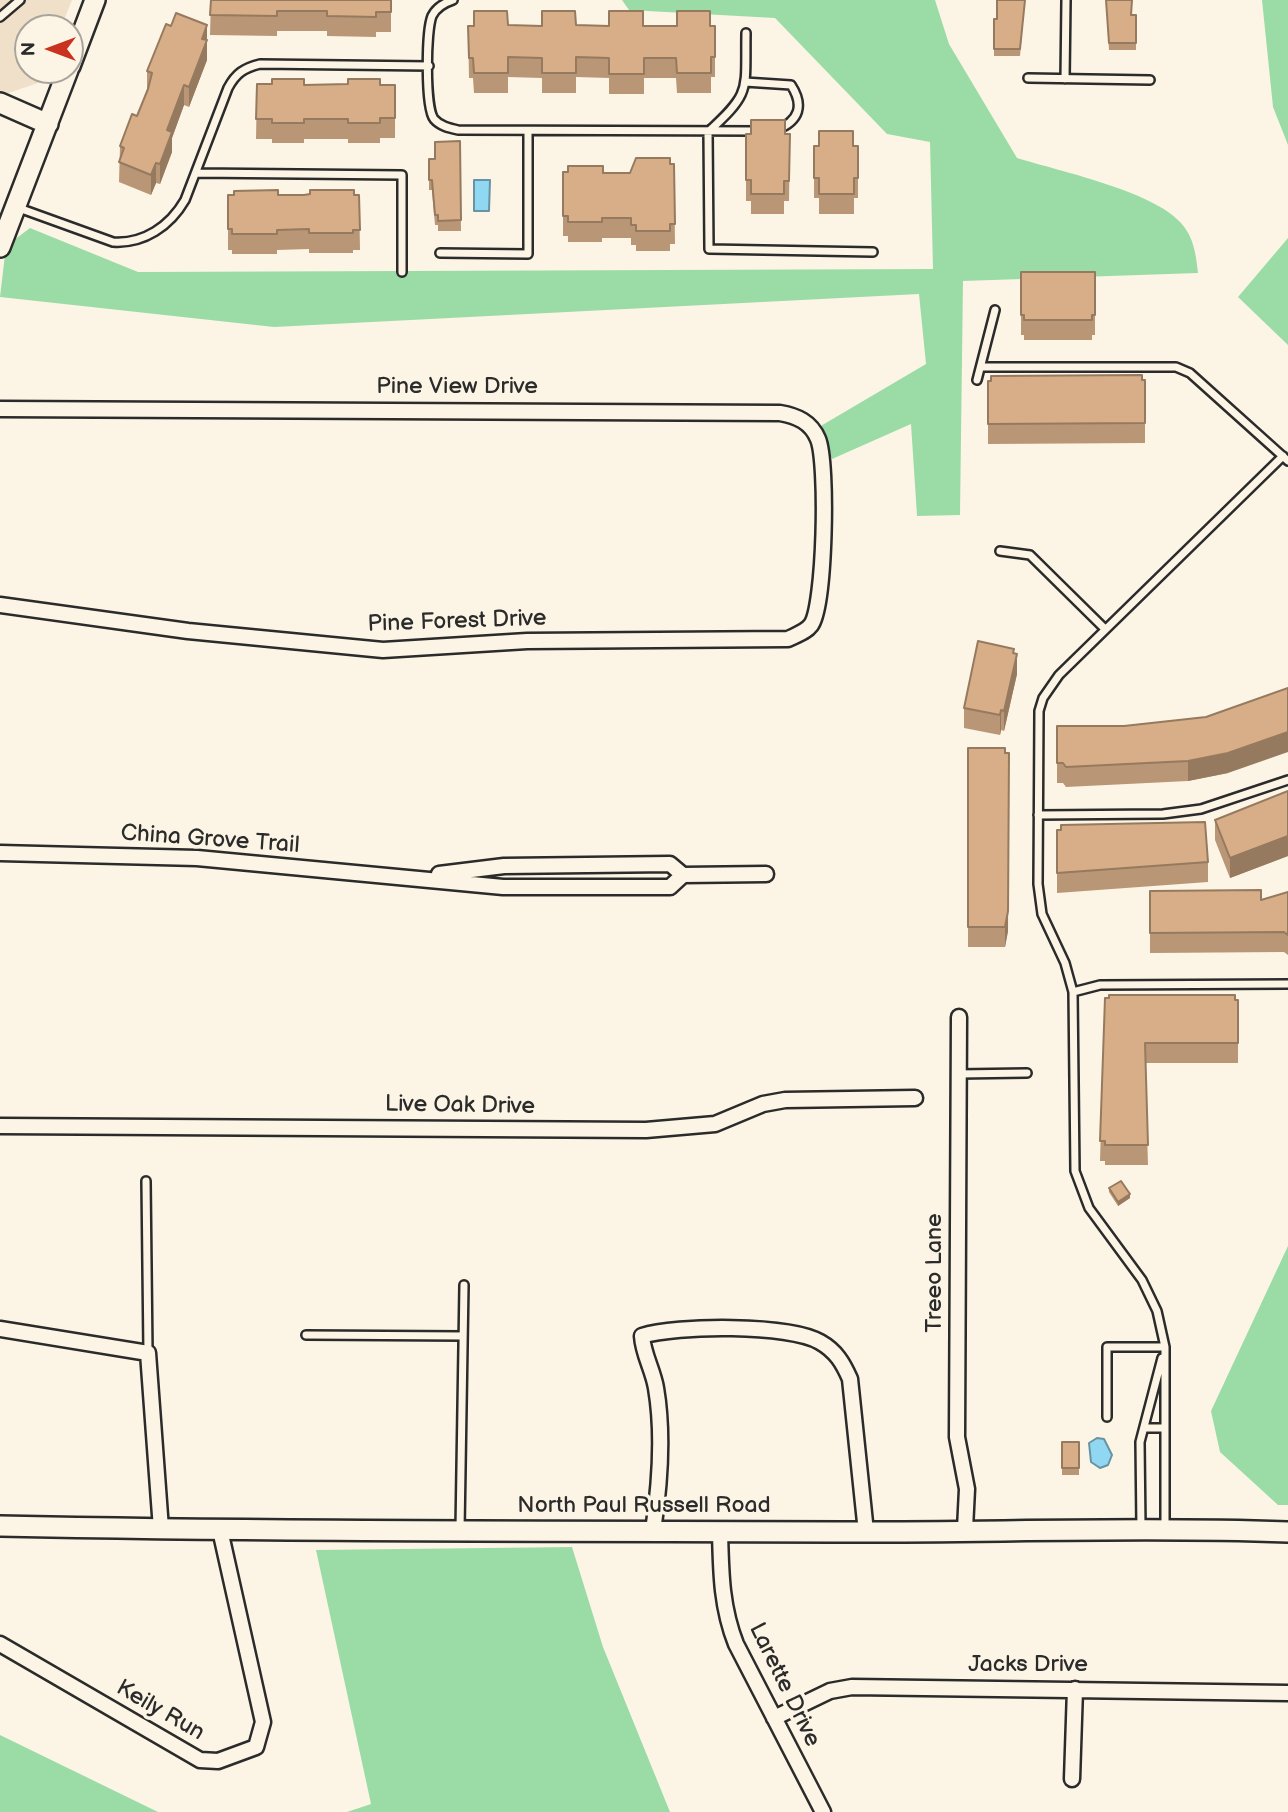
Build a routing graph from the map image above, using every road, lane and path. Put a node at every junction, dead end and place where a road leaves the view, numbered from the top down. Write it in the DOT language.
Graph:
graph roads {
  1 [pos="20,0"];
  2 [pos="95,0"];
  3 [pos="453,0"];
  4 [pos="1066,0"];
  5 [pos="0,17"];
  6 [pos="84,29"];
  7 [pos="746,33"];
  8 [pos="429,66"];
  9 [pos="1028,78"];
  10 [pos="1065,79"];
  11 [pos="1150,80"];
  12 [pos="745,82"];
  13 [pos="63,84"];
  14 [pos="0,103"];
  15 [pos="48,124"];
  16 [pos="528,131"];
  17 [pos="708,132"];
  18 [pos="196,173"];
  19 [pos="16,207"];
  20 [pos="0,247"];
  21 [pos="873,252"];
  22 [pos="440,253"];
  23 [pos="402,272"];
  24 [pos="995,310"];
  25 [pos="982,367"];
  26 [pos="977,380"];
  27 [pos="0,410"];
  28 [pos="1285,458"];
  29 [pos="822,523"];
  30 [pos="1000,551"];
  31 [pos="0,605"];
  32 [pos="1105,629"];
  33 [pos="1288,779"];
  34 [pos="1038,815"];
  35 [pos="0,853"];
  36 [pos="766,874"];
  37 [pos="683,875"];
  38 [pos="417,877"];
  39 [pos="1288,984"];
  40 [pos="1073,992"];
  41 [pos="959,1017"];
  42 [pos="1027,1073"];
  43 [pos="958,1074"];
  44 [pos="915,1098"];
  45 [pos="0,1126"];
  46 [pos="146,1181"];
  47 [pos="464,1285"];
  48 [pos="0,1329"];
  49 [pos="306,1335"];
  50 [pos="463,1336"];
  51 [pos="1165,1347"];
  52 [pos="148,1353"];
  53 [pos="1107,1417"];
  54 [pos="1144,1428"];
  55 [pos="1165,1428"];
  56 [pos="0,1526"];
  57 [pos="1141,1528"];
  58 [pos="1165,1528"];
  59 [pos="965,1529"];
  60 [pos="161,1530"];
  61 [pos="220,1530"];
  62 [pos="460,1530"];
  63 [pos="653,1531"];
  64 [pos="720,1531"];
  65 [pos="866,1532"];
  66 [pos="1288,1532"];
  67 [pos="0,1644"];
  68 [pos="1074,1689"];
  69 [pos="1288,1693"];
  70 [pos="774,1718"];
  71 [pos="1072,1779"];
  72 [pos="823,1812"];
  1 -- 5 [label="lane"];
  2 -- 6 [label="street"];
  3 -- 8 [label="lane"];
  4 -- 10 [label="lane"];
  7 -- 12 [label="lane"];
  8 -- 16 [label="lane"];
  8 -- 18 [label="lane"];
  9 -- 10 [label="lane"];
  10 -- 11 [label="lane"];
  12 -- 17 [label="lane"];
  12 -- 17 [label="lane"];
  13 -- 15 [label="street"];
  14 -- 15 [label="street"];
  15 -- 19 [label="street"];
  16 -- 17 [label="lane"];
  16 -- 22 [label="lane"];
  17 -- 21 [label="lane"];
  18 -- 19 [label="lane"];
  18 -- 23 [label="lane"];
  19 -- 20 [label="street"];
  24 -- 25 [label="lane"];
  25 -- 26 [label="lane"];
  25 -- 28 [label="lane"];
  27 -- 29 [label="street, Pine View Drive"];
  28 -- 32 [label="lane"];
  29 -- 31 [label="street, Pine Forest Drive"];
  30 -- 32 [label="lane"];
  32 -- 34 [label="lane"];
  33 -- 34 [label="lane"];
  34 -- 40 [label="lane"];
  35 -- 38 [label="street, China Grove Trail"];
  36 -- 37 [label="street, China Grove Trail"];
  37 -- 38 [label="street, China Grove Trail"];
  37 -- 38 [label="street, China Grove Trail"];
  39 -- 40 [label="lane"];
  40 -- 51 [label="lane"];
  41 -- 43 [label="street, Treeo Lane"];
  42 -- 43 [label="lane"];
  43 -- 59 [label="street, Treeo Lane"];
  44 -- 45 [label="street, Live Oak Drive"];
  46 -- 52 [label="lane"];
  47 -- 50 [label="lane"];
  48 -- 52 [label="street"];
  49 -- 50 [label="lane"];
  50 -- 62 [label="lane"];
  51 -- 53 [label="lane"];
  51 -- 54 [label="lane"];
  51 -- 55 [label="lane"];
  52 -- 60 [label="street"];
  54 -- 55 [label="lane"];
  54 -- 57 [label="lane"];
  55 -- 58 [label="lane"];
  56 -- 60 [label="street, North Paul Russell Road"];
  57 -- 58 [label="street, North Paul Russell Road"];
  57 -- 59 [label="street, North Paul Russell Road"];
  58 -- 66 [label="street, North Paul Russell Road"];
  59 -- 65 [label="street, North Paul Russell Road"];
  60 -- 61 [label="street, North Paul Russell Road"];
  61 -- 62 [label="street, North Paul Russell Road"];
  61 -- 67 [label="street, Keily Run"];
  62 -- 63 [label="street, North Paul Russell Road"];
  63 -- 64 [label="street, North Paul Russell Road"];
  63 -- 65 [label="street"];
  64 -- 65 [label="street, North Paul Russell Road"];
  64 -- 70 [label="street, Larette Drive"];
  68 -- 69 [label="street, Jacks Drive"];
  68 -- 70 [label="street, Jacks Drive"];
  68 -- 71 [label="street"];
  70 -- 72 [label="street, Larette Drive"];
}
